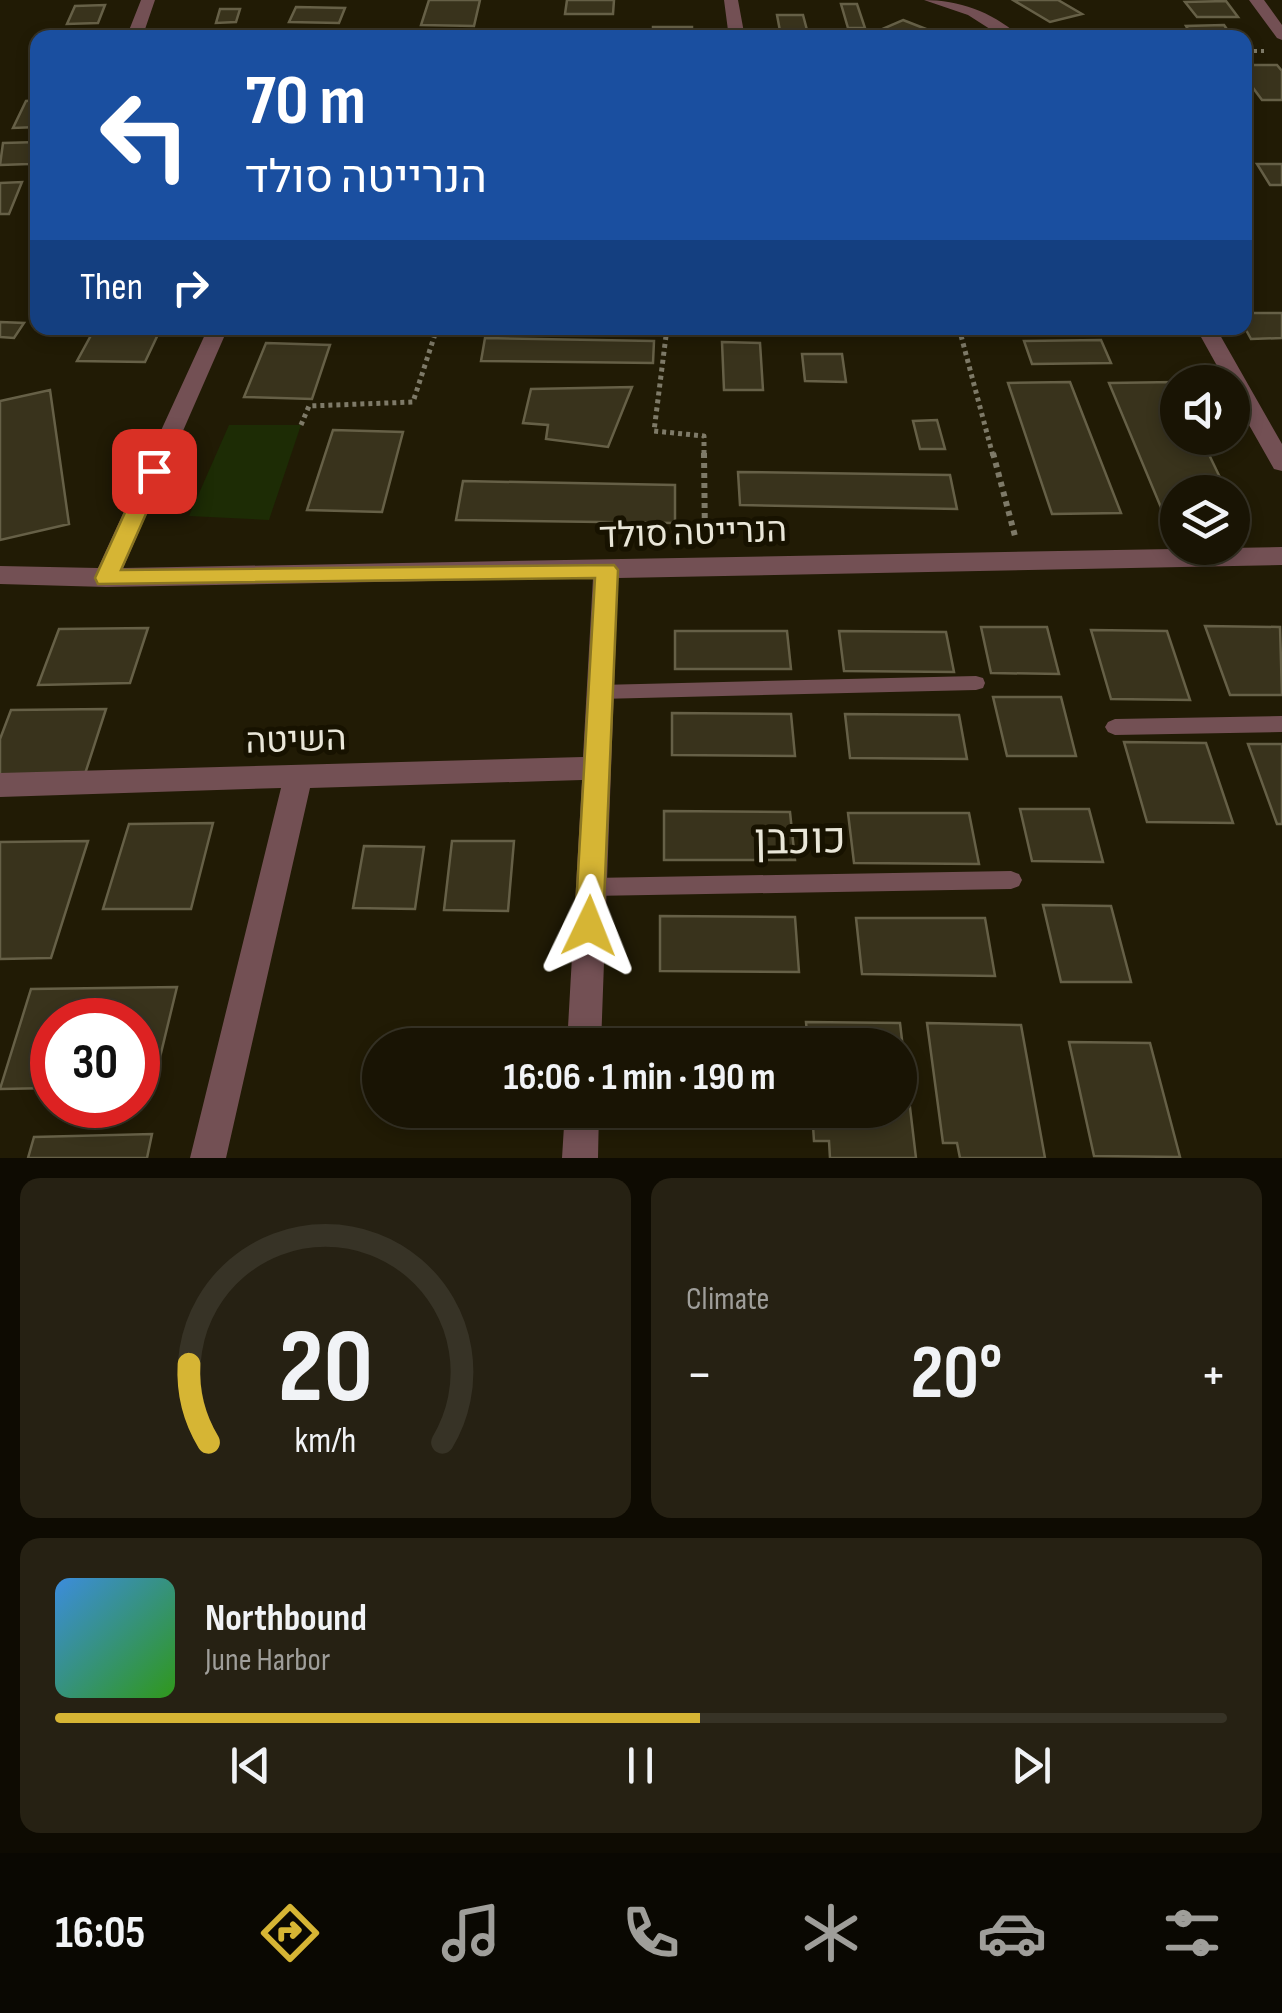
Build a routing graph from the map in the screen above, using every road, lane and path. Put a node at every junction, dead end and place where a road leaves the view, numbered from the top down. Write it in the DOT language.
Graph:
graph roads {
  1 [pos="148,0"];
  2 [pos="731,0"];
  3 [pos="931,0"];
  4 [pos="1256,0"];
  5 [pos="137,30"];
  6 [pos="736,30"];
  7 [pos="1002,30"];
  8 [pos="1282,34"];
  9 [pos="215,335"];
  10 [pos="435,335"];
  11 [pos="667,335"];
  12 [pos="961,335"];
  13 [pos="1210,335"];
  14 [pos="302,425"];
  15 [pos="1282,464"];
  16 [pos="1020,556"];
  17 [pos="1282,556"];
  18 [pos="705,567"];
  19 [pos="606,570"];
  20 [pos="0,574"];
  21 [pos="106,578"];
  22 [pos="976,683"];
  23 [pos="599,692"];
  24 [pos="1282,724"];
  25 [pos="1115,727"];
  26 [pos="595,768"];
  27 [pos="298,777"];
  28 [pos="0,785"];
  29 [pos="1011,880"];
  30 [pos="591,886"];
  31 [pos="585,1028"];
  32 [pos="581,1128"];
  33 [pos="208,1158"];
  34 [pos="580,1158"];
  1 -- 5 [label="street"];
  2 -- 6 [label="street"];
  3 -- 7 [label="street"];
  4 -- 8 [label="street"];
  9 -- 21 [label="street"];
  10 -- 14 [label="path"];
  11 -- 18 [label="path"];
  12 -- 16 [label="path"];
  13 -- 15 [label="street"];
  16 -- 17 [label="street, הנרייטה סולד"];
  16 -- 18 [label="street, הנרייטה סולד"];
  18 -- 19 [label="street, הנרייטה סולד"];
  19 -- 21 [label="street, הנרייטה סולד"];
  19 -- 23 [label="street"];
  20 -- 21 [label="street, הנרייטה סולד"];
  22 -- 23 [label="lane"];
  23 -- 26 [label="street"];
  24 -- 25 [label="lane"];
  26 -- 27 [label="street, השיטה"];
  26 -- 30 [label="street"];
  27 -- 28 [label="street, השיטה"];
  27 -- 33 [label="street"];
  29 -- 30 [label="lane, כוכבן"];
  30 -- 31 [label="street"];
  32 -- 34 [label="street"];
}
